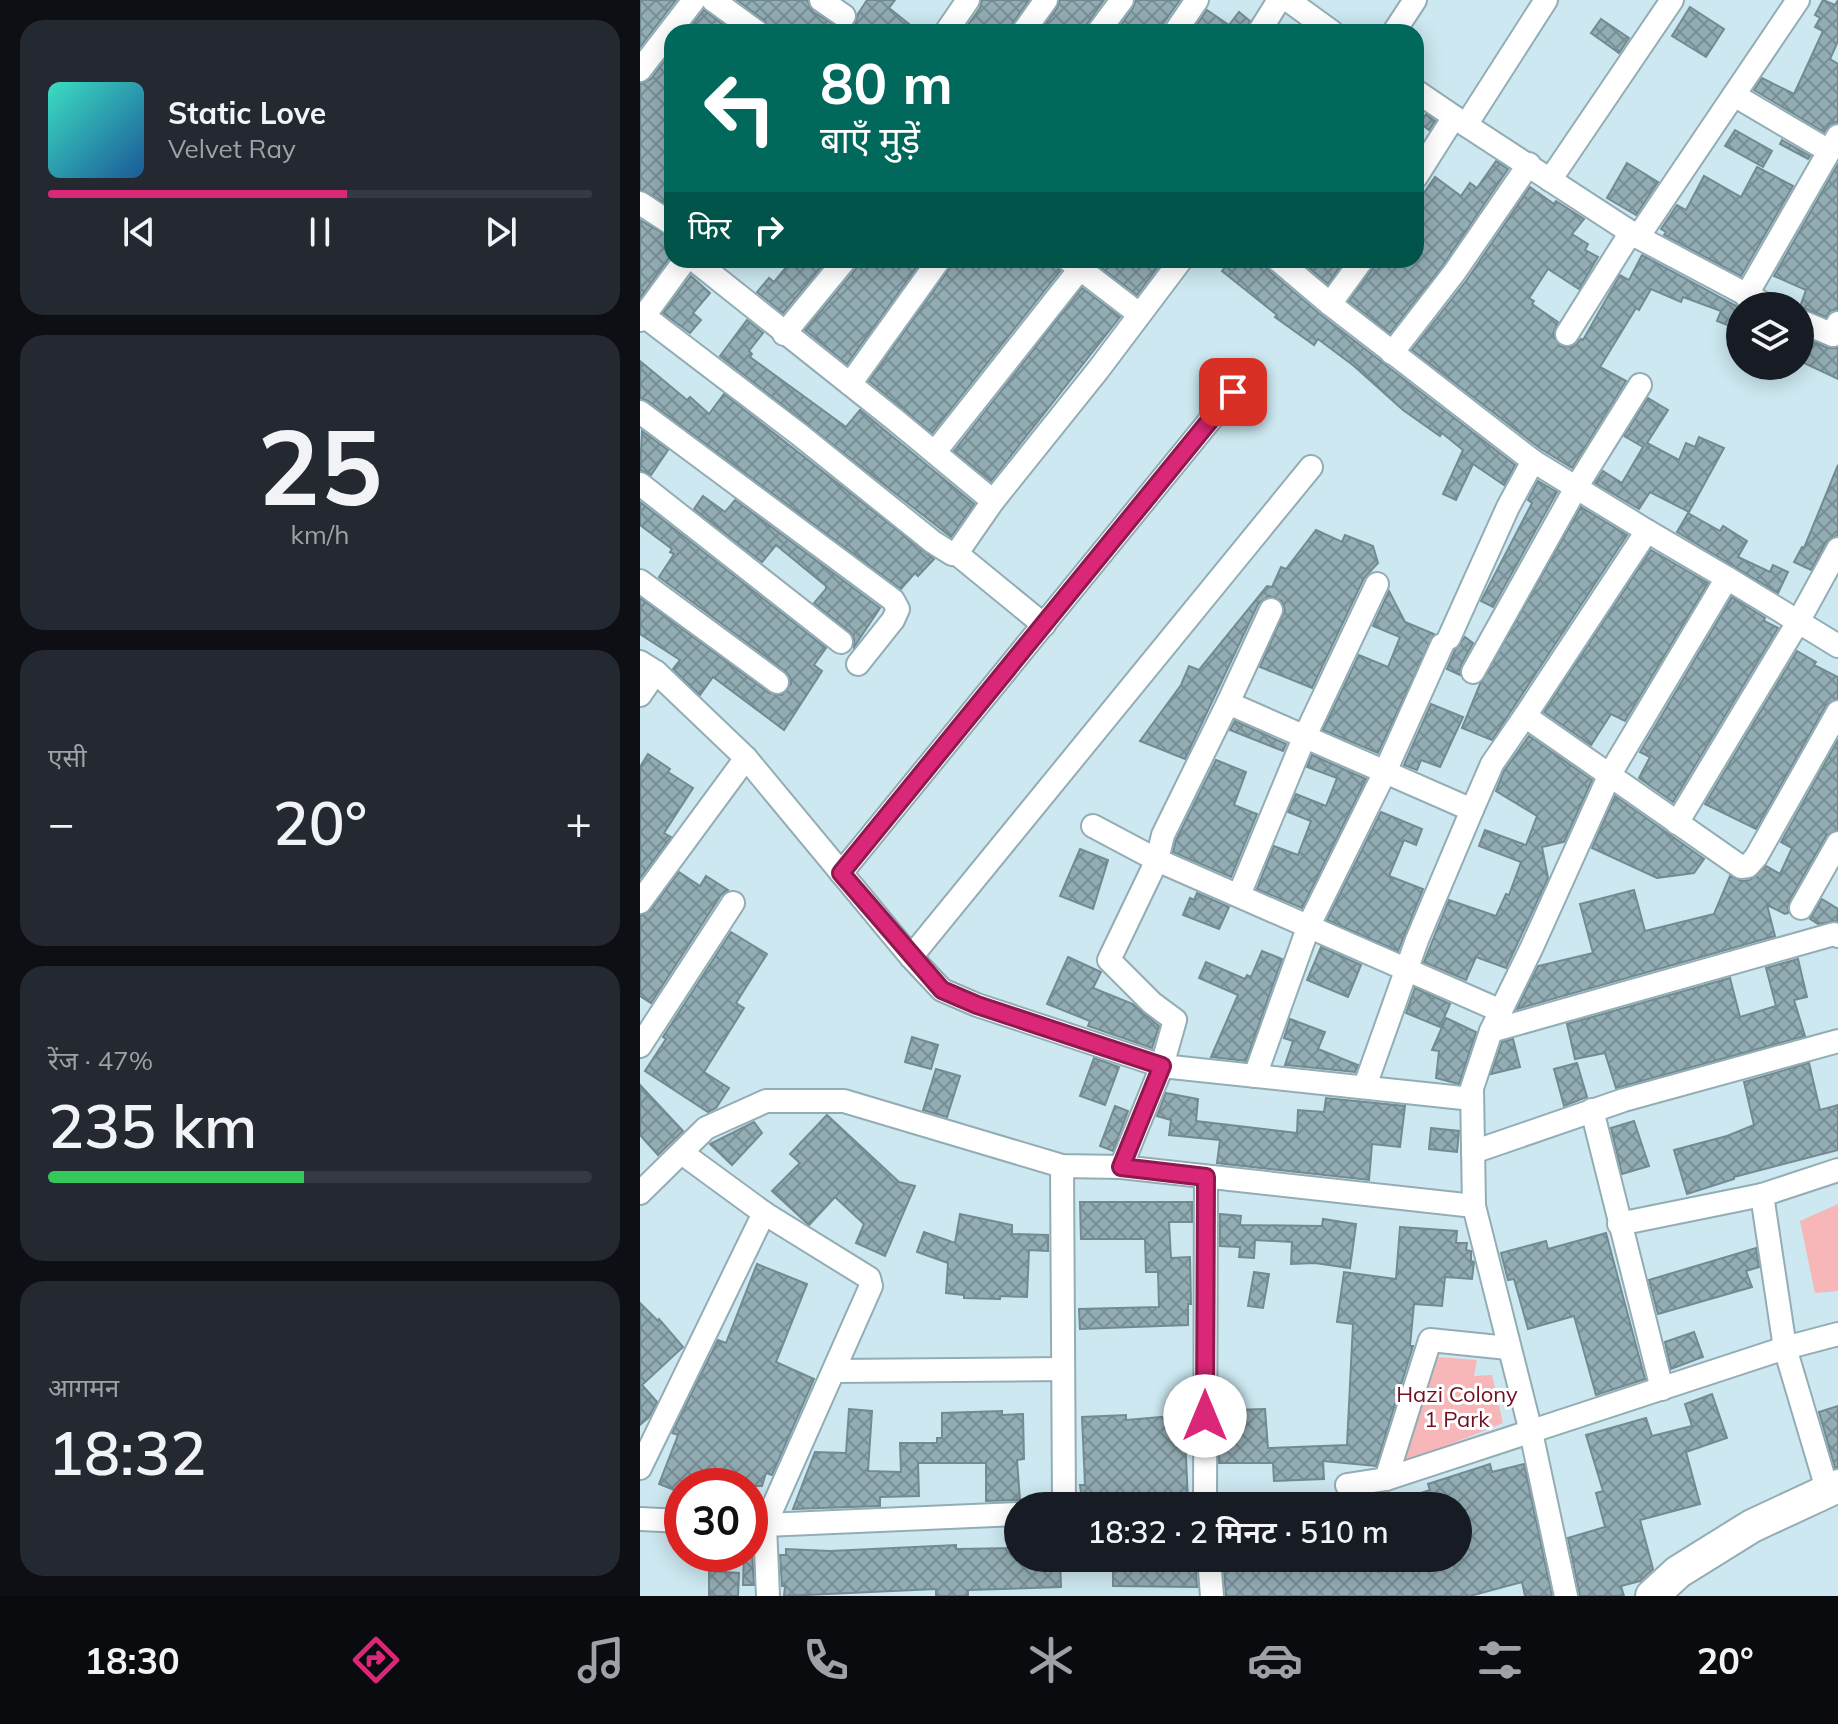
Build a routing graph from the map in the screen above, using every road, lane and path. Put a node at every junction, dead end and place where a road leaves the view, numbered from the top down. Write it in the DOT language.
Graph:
graph roads {
  1 [pos="694,0"];
  2 [pos="713,0"];
  3 [pos="821,0"];
  4 [pos="967,0"];
  5 [pos="1046,0"];
  6 [pos="1122,0"];
  7 [pos="1197,0"];
  8 [pos="1279,0"];
  9 [pos="1288,0"];
  10 [pos="1415,0"];
  11 [pos="1546,0"];
  12 [pos="1672,0"];
  13 [pos="1798,0"];
  14 [pos="844,16"];
  15 [pos="675,24"];
  16 [pos="746,24"];
  17 [pos="951,24"];
  18 [pos="1029,24"];
  19 [pos="1104,24"];
  20 [pos="1180,24"];
  21 [pos="1264,24"];
  22 [pos="1321,24"];
  23 [pos="1399,24"];
  24 [pos="664,39"];
  25 [pos="640,70"];
  26 [pos="1734,95"];
  27 [pos="1424,96"];
  28 [pos="1460,121"];
  29 [pos="1834,144"];
  30 [pos="1529,164"];
  31 [pos="1424,167"];
  32 [pos="1550,180"];
  33 [pos="640,203"];
  34 [pos="664,219"];
  35 [pos="1635,234"];
  36 [pos="679,268"];
  37 [pos="704,268"];
  38 [pos="838,268"];
  39 [pos="933,268"];
  40 [pos="1075,268"];
  41 [pos="1085,268"];
  42 [pos="1175,268"];
  43 [pos="1287,268"];
  44 [pos="1356,268"];
  45 [pos="1739,292"];
  46 [pos="1748,292"];
  47 [pos="1330,304"];
  48 [pos="1139,314"];
  49 [pos="641,316"];
  50 [pos="1814,325"];
  51 [pos="1836,332"];
  52 [pos="784,334"];
  53 [pos="1567,334"];
  54 [pos="1392,353"];
  55 [pos="850,384"];
  56 [pos="1640,385"];
  57 [pos="1233,392"];
  58 [pos="640,412"];
  59 [pos="935,452"];
  60 [pos="1533,461"];
  61 [pos="1311,467"];
  62 [pos="640,484"];
  63 [pos="1577,486"];
  64 [pos="993,501"];
  65 [pos="1647,531"];
  66 [pos="1838,549"];
  67 [pos="956,553"];
  68 [pos="1727,578"];
  69 [pos="640,581"];
  70 [pos="1377,584"];
  71 [pos="1271,610"];
  72 [pos="1798,622"];
  73 [pos="1044,625"];
  74 [pos="841,642"];
  75 [pos="1838,646"];
  76 [pos="858,664"];
  77 [pos="648,667"];
  78 [pos="1473,672"];
  79 [pos="777,682"];
  80 [pos="640,695"];
  81 [pos="1228,703"];
  82 [pos="1838,712"];
  83 [pos="1525,716"];
  84 [pos="1304,738"];
  85 [pos="746,758"];
  86 [pos="1384,774"];
  87 [pos="1610,774"];
  88 [pos="1472,810"];
  89 [pos="1677,823"];
  90 [pos="1093,826"];
  91 [pos="1838,843"];
  92 [pos="1157,860"];
  93 [pos="841,873"];
  94 [pos="1239,895"];
  95 [pos="640,902"];
  96 [pos="733,903"];
  97 [pos="1801,908"];
  98 [pos="1309,925"];
  99 [pos="1837,933"];
  100 [pos="911,957"];
  101 [pos="1406,968"];
  102 [pos="1501,1011"];
  103 [pos="1491,1031"];
  104 [pos="1838,1041"];
  105 [pos="640,1046"];
  106 [pos="1162,1066"];
  107 [pos="1255,1076"];
  108 [pos="1365,1086"];
  109 [pos="1472,1099"];
  110 [pos="1592,1110"];
  111 [pos="1473,1152"];
  112 [pos="682,1153"];
  113 [pos="1062,1166"];
  114 [pos="1121,1167"];
  115 [pos="1838,1170"];
  116 [pos="1206,1177"];
  117 [pos="640,1193"];
  118 [pos="1762,1195"];
  119 [pos="1474,1206"];
  120 [pos="764,1213"];
  121 [pos="1619,1224"];
  122 [pos="1838,1334"];
  123 [pos="1508,1348"];
  124 [pos="1785,1348"];
  125 [pos="1063,1369"];
  126 [pos="834,1371"];
  127 [pos="1662,1389"];
  128 [pos="1531,1432"];
  129 [pos="640,1468"];
  130 [pos="1386,1479"];
  131 [pos="1347,1485"];
  132 [pos="1833,1488"];
  133 [pos="1064,1492"];
  134 [pos="1205,1492"];
  135 [pos="768,1505"];
  136 [pos="1004,1515"];
  137 [pos="640,1519"];
  138 [pos="664,1520"];
  139 [pos="768,1525"];
  140 [pos="765,1572"];
  141 [pos="1210,1572"];
  142 [pos="768,1596"];
  143 [pos="1212,1596"];
  144 [pos="1566,1596"];
  145 [pos="1652,1596"];
  1 -- 15 [label="street"];
  2 -- 16 [label="street"];
  3 -- 14 [label="street"];
  4 -- 17 [label="street"];
  5 -- 18 [label="street"];
  6 -- 19 [label="street"];
  7 -- 20 [label="street"];
  8 -- 21 [label="street"];
  9 -- 22 [label="street"];
  10 -- 23 [label="street"];
  11 -- 28 [label="street"];
  12 -- 32 [label="street"];
  13 -- 26 [label="street"];
  24 -- 25 [label="street"];
  26 -- 29 [label="street"];
  26 -- 35 [label="street"];
  27 -- 28 [label="street"];
  28 -- 30 [label="street"];
  28 -- 31 [label="street"];
  29 -- 46 [label="street"];
  30 -- 32 [label="street"];
  30 -- 54 [label="street"];
  32 -- 35 [label="street"];
  33 -- 34 [label="street"];
  35 -- 45 [label="street"];
  35 -- 53 [label="street"];
  36 -- 49 [label="street"];
  37 -- 52 [label="street"];
  38 -- 52 [label="street"];
  39 -- 55 [label="street"];
  40 -- 59 [label="street"];
  41 -- 48 [label="street"];
  42 -- 48 [label="street"];
  43 -- 47 [label="street"];
  44 -- 47 [label="street"];
  47 -- 54 [label="street"];
  48 -- 64 [label="street"];
  49 -- 67 [label="street"];
  50 -- 51 [label="street"];
  52 -- 55 [label="street"];
  54 -- 60 [label="street"];
  55 -- 59 [label="street"];
  56 -- 63 [label="street"];
  57 -- 73 [label="street"];
  58 -- 76 [label="street"];
  59 -- 64 [label="street"];
  60 -- 63 [label="street"];
  60 -- 86 [label="street"];
  61 -- 100 [label="street"];
  62 -- 74 [label="street"];
  63 -- 65 [label="street"];
  63 -- 78 [label="street"];
  64 -- 67 [label="street"];
  65 -- 68 [label="street"];
  65 -- 83 [label="street"];
  66 -- 72 [label="street"];
  67 -- 73 [label="street"];
  68 -- 72 [label="street"];
  68 -- 87 [label="street"];
  69 -- 79 [label="street"];
  70 -- 84 [label="street"];
  71 -- 81 [label="street"];
  72 -- 75 [label="street"];
  72 -- 89 [label="street"];
  73 -- 93 [label="street"];
  77 -- 80 [label="street"];
  77 -- 85 [label="street"];
  81 -- 84 [label="street"];
  81 -- 92 [label="street"];
  82 -- 89 [label="street"];
  83 -- 87 [label="street"];
  83 -- 88 [label="street"];
  84 -- 86 [label="street"];
  84 -- 94 [label="street"];
  85 -- 93 [label="street"];
  85 -- 95 [label="street"];
  86 -- 88 [label="street"];
  86 -- 98 [label="street"];
  87 -- 89 [label="street"];
  87 -- 102 [label="street"];
  88 -- 101 [label="street"];
  90 -- 92 [label="street"];
  91 -- 97 [label="street"];
  92 -- 94 [label="street"];
  92 -- 106 [label="street"];
  93 -- 100 [label="street"];
  94 -- 98 [label="street"];
  96 -- 105 [label="street"];
  98 -- 101 [label="street"];
  98 -- 107 [label="street"];
  99 -- 103 [label="street"];
  100 -- 106 [label="street"];
  101 -- 102 [label="street"];
  101 -- 108 [label="street"];
  102 -- 103 [label="street"];
  103 -- 109 [label="street"];
  104 -- 110 [label="street"];
  106 -- 107 [label="street"];
  106 -- 114 [label="street"];
  107 -- 108 [label="street"];
  108 -- 109 [label="street"];
  109 -- 111 [label="street"];
  110 -- 111 [label="street"];
  110 -- 121 [label="street"];
  111 -- 119 [label="street"];
  112 -- 113 [label="street"];
  112 -- 117 [label="street"];
  112 -- 120 [label="street"];
  113 -- 114 [label="street"];
  113 -- 125 [label="street"];
  114 -- 116 [label="street"];
  115 -- 118 [label="street"];
  116 -- 119 [label="street"];
  116 -- 134 [label="street"];
  118 -- 121 [label="street"];
  118 -- 124 [label="street"];
  119 -- 123 [label="street"];
  120 -- 126 [label="street"];
  120 -- 129 [label="street"];
  121 -- 127 [label="street"];
  122 -- 124 [label="street"];
  123 -- 128 [label="street"];
  123 -- 130 [label="street"];
  124 -- 127 [label="street"];
  124 -- 132 [label="street"];
  125 -- 126 [label="street"];
  125 -- 133 [label="street"];
  126 -- 135 [label="street"];
  127 -- 128 [label="street"];
  128 -- 130 [label="street"];
  128 -- 144 [label="street"];
  130 -- 131 [label="street"];
  132 -- 145 [label="main road"];
  136 -- 139 [label="street"];
  137 -- 138 [label="street"];
  140 -- 142 [label="street"];
  141 -- 143 [label="street"];
}
